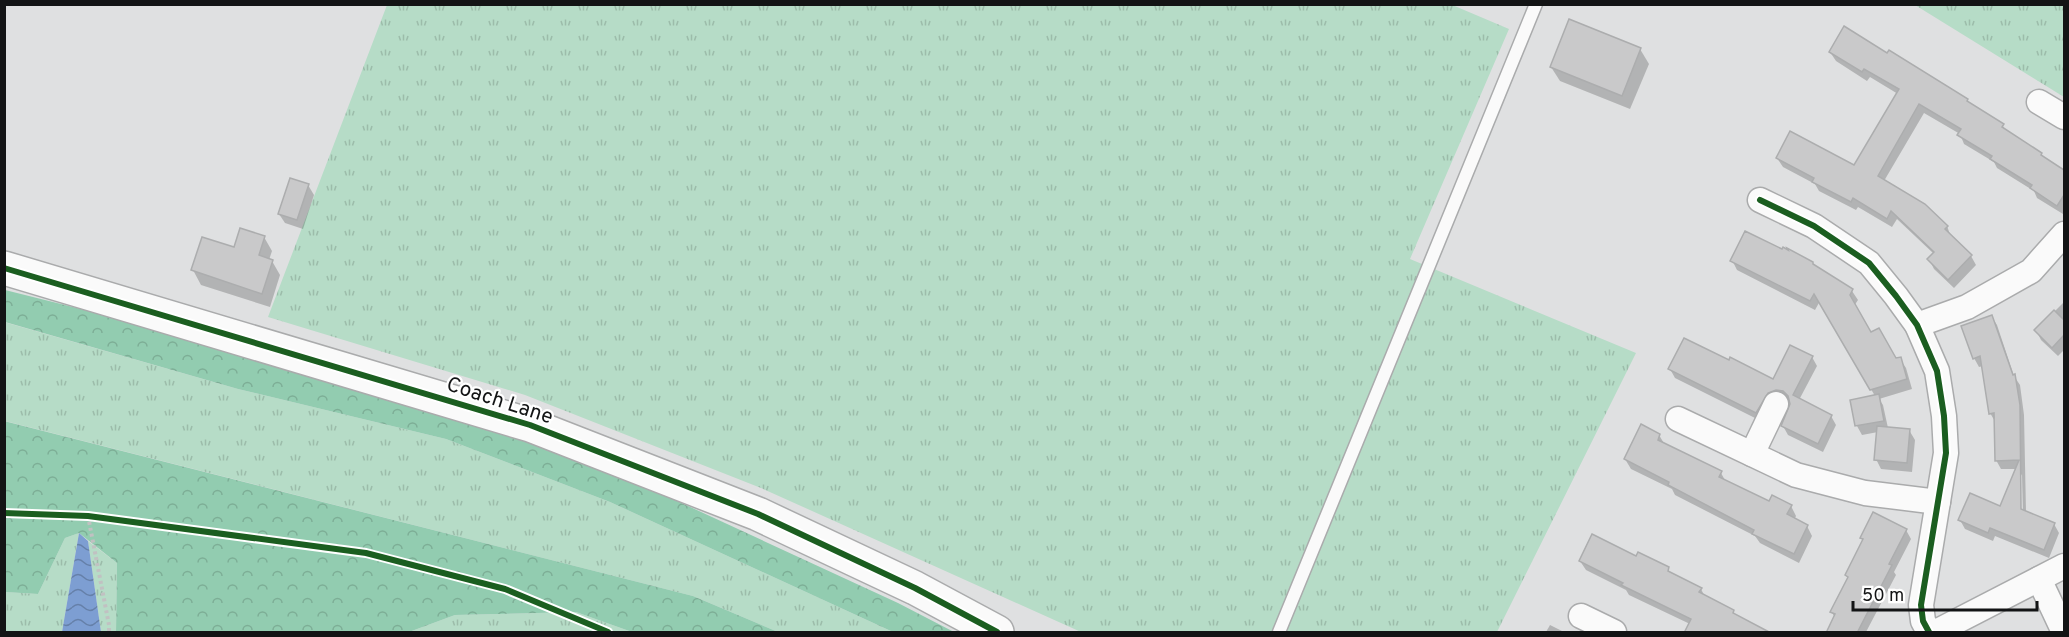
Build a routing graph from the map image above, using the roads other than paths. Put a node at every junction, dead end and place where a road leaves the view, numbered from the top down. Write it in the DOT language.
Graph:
graph roads {
  1 [pos="1536,4"];
  2 [pos="2039,102"];
  3 [pos="2064,117"];
  4 [pos="1760,200"];
  5 [pos="2064,234"];
  6 [pos="4,268"];
  7 [pos="1917,325"];
  8 [pos="1776,404"];
  9 [pos="1678,419"];
  10 [pos="1752,454"];
  11 [pos="1938,502"];
  12 [pos="2064,566"];
  13 [pos="2039,579"];
  14 [pos="1581,616"];
  15 [pos="2064,632"];
  16 [pos="997,633"];
  17 [pos="1279,633"];
  18 [pos="1614,633"];
  19 [pos="1929,633"];
  20 [pos="1936,633"];
  1 -- 17 [label="lane"];
  2 -- 3 [label="street"];
  4 -- 7 [label="street"];
  5 -- 7 [label="street"];
  6 -- 16 [label="street, Coach Lane"];
  7 -- 11 [label="street"];
  8 -- 10 [label="street"];
  9 -- 10 [label="street"];
  10 -- 11 [label="street"];
  11 -- 19 [label="street"];
  12 -- 13 [label="street"];
  13 -- 15 [label="street"];
  13 -- 20 [label="street"];
  14 -- 18 [label="street"];
}
